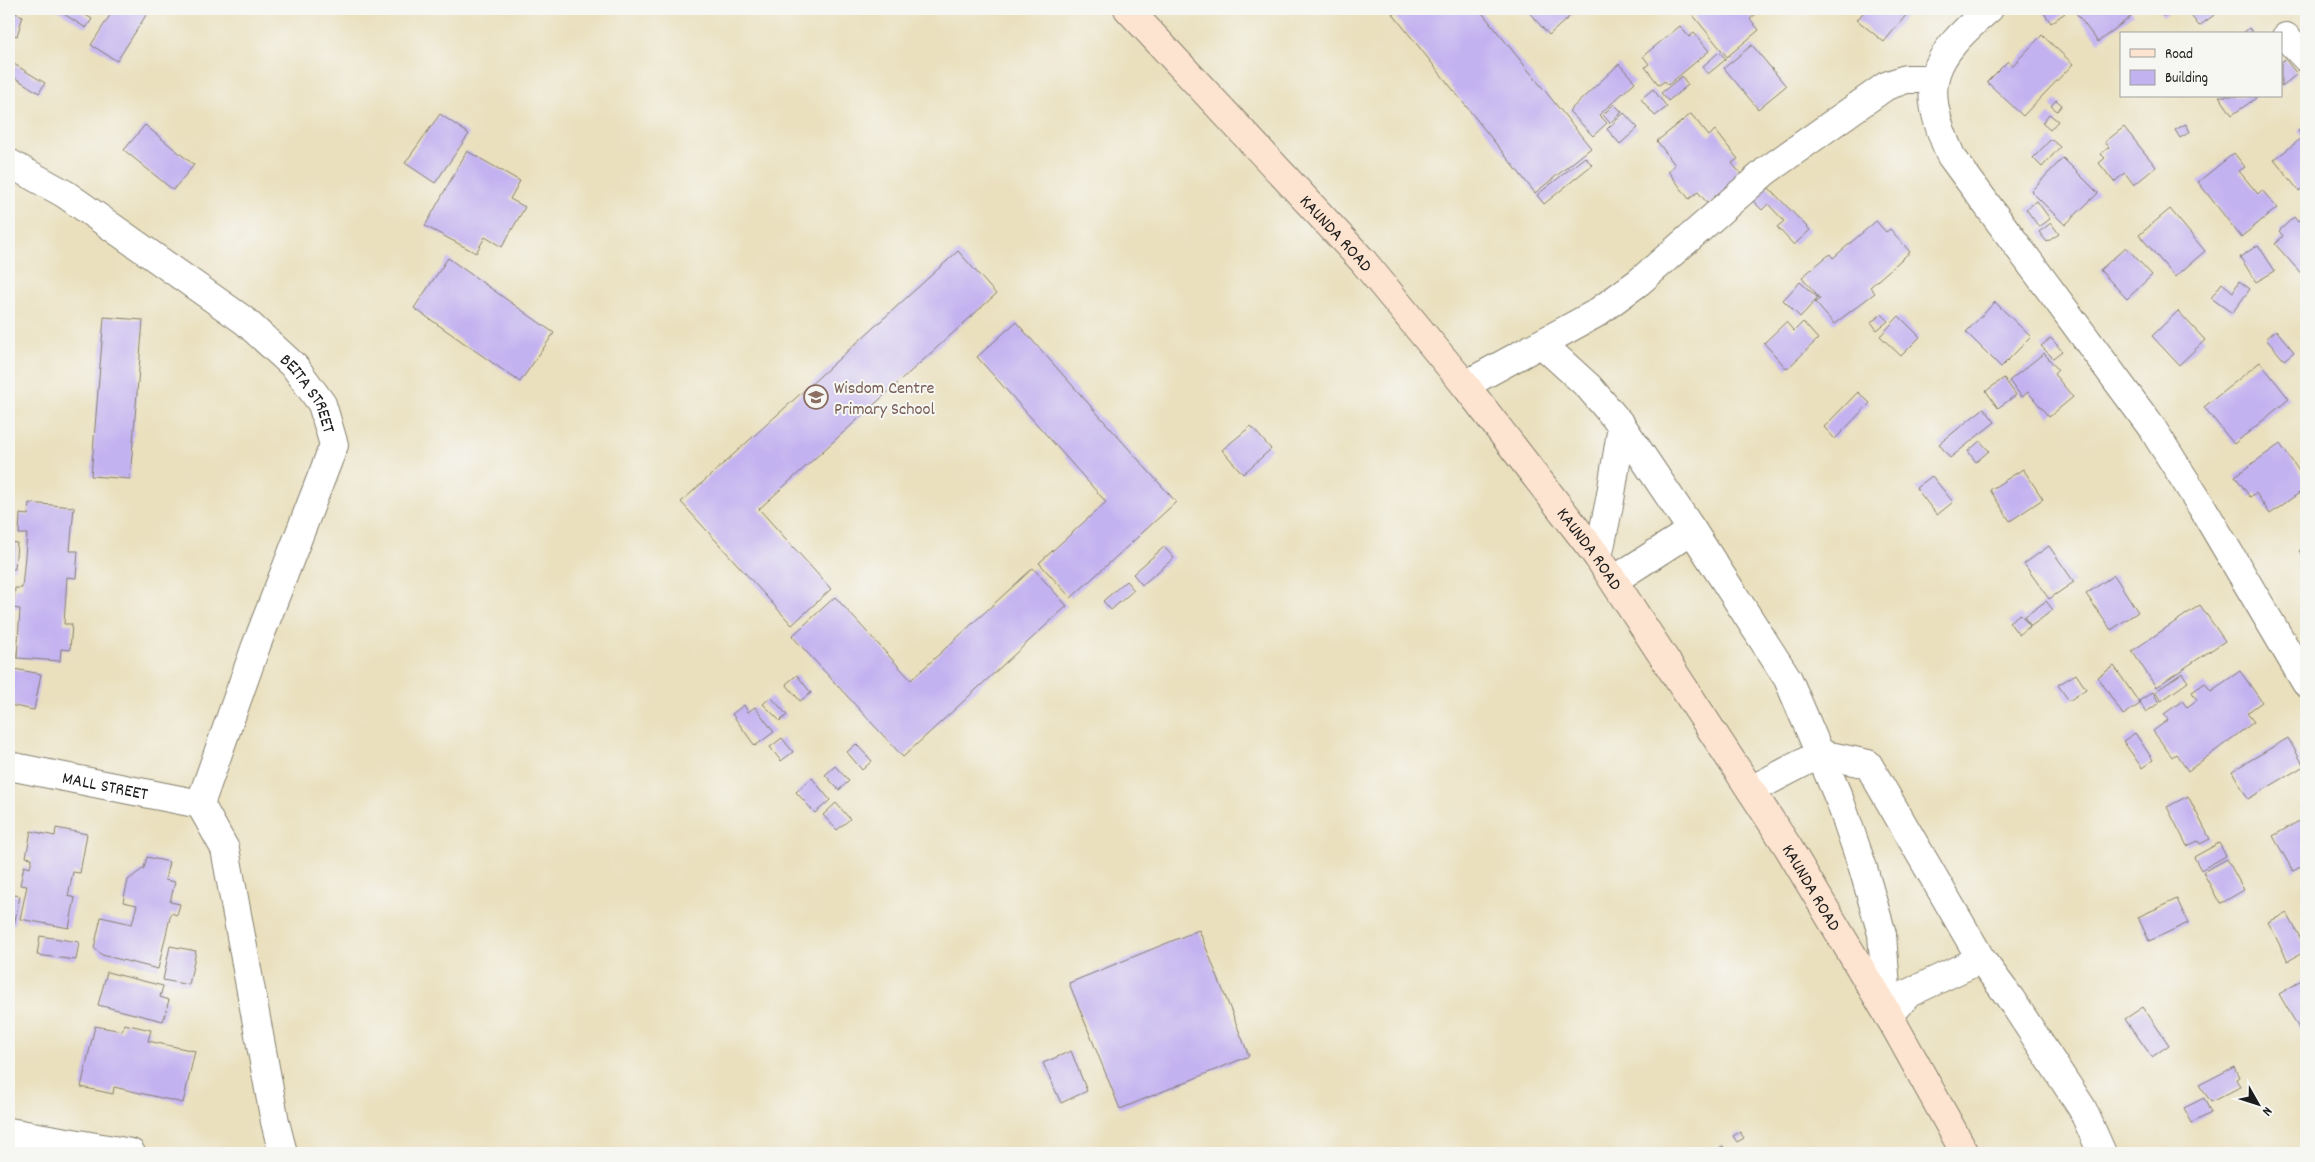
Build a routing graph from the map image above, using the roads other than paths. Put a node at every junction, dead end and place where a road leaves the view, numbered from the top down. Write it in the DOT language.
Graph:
graph roads {
  1 [pos="1128,9"];
  2 [pos="1989,9"];
  3 [pos="2286,36"];
  4 [pos="2306,58"];
  5 [pos="1933,80"];
  6 [pos="9,163"];
  7 [pos="1542,344"];
  8 [pos="1465,385"];
  9 [pos="1622,426"];
  10 [pos="1692,530"];
  11 [pos="1598,557"];
  12 [pos="1614,580"];
  13 [pos="2306,683"];
  14 [pos="1820,754"];
  15 [pos="9,766"];
  16 [pos="1751,790"];
  17 [pos="200,804"];
  18 [pos="1981,959"];
  19 [pos="1888,1015"];
  20 [pos="9,1132"];
  21 [pos="131,1153"];
  22 [pos="284,1153"];
  23 [pos="1965,1153"];
  24 [pos="2102,1153"];
  1 -- 8 [label="main road, KAUNDA ROAD"];
  2 -- 5 [label="street"];
  3 -- 4 [label="street"];
  5 -- 7 [label="street"];
  5 -- 13 [label="street"];
  6 -- 17 [label="street, BEITA STREET"];
  7 -- 8 [label="street"];
  7 -- 9 [label="street"];
  8 -- 11 [label="main road, KAUNDA ROAD"];
  9 -- 10 [label="street"];
  9 -- 11 [label="street"];
  10 -- 12 [label="street"];
  10 -- 14 [label="street"];
  11 -- 12 [label="main road, KAUNDA ROAD"];
  12 -- 16 [label="main road, KAUNDA ROAD"];
  14 -- 16 [label="street"];
  14 -- 18 [label="street"];
  14 -- 19 [label="street"];
  15 -- 17 [label="street, MALL STREET"];
  16 -- 19 [label="main road, KAUNDA ROAD"];
  17 -- 22 [label="street"];
  18 -- 19 [label="street"];
  18 -- 24 [label="street"];
  19 -- 23 [label="main road, KAUNDA ROAD"];
  20 -- 21 [label="street"];
}
